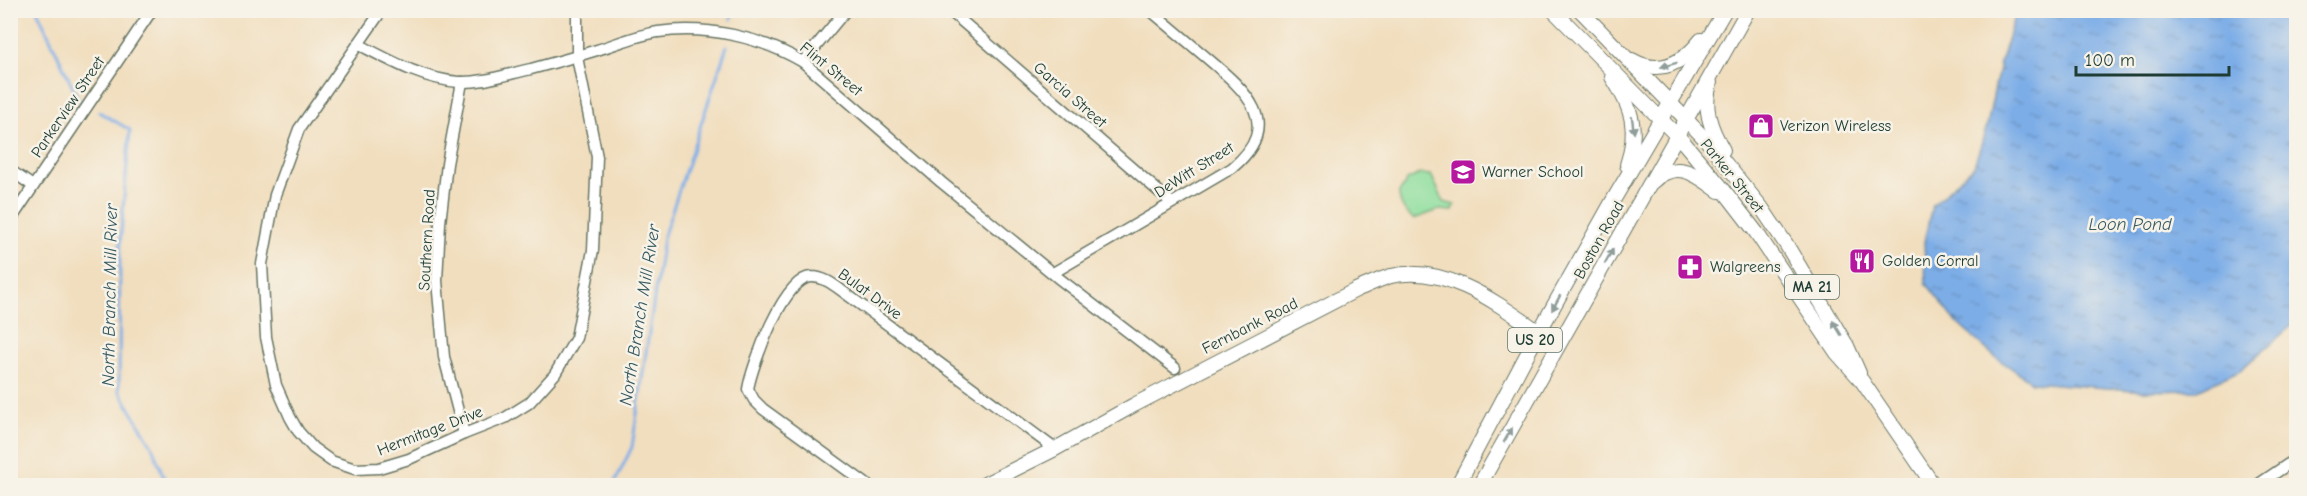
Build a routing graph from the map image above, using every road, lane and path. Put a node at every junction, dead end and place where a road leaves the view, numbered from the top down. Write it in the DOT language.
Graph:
graph roads {
  1 [pos="152,10"];
  2 [pos="382,10"];
  3 [pos="577,10"];
  4 [pos="846,10"];
  5 [pos="949,10"];
  6 [pos="1554,10"];
  7 [pos="1580,10"];
  8 [pos="1725,10"];
  9 [pos="1748,10"];
  10 [pos="1151,11"];
  11 [pos="358,44"];
  12 [pos="1617,48"];
  13 [pos="1597,55"];
  14 [pos="577,57"];
  15 [pos="802,62"];
  16 [pos="1718,63"];
  17 [pos="462,82"];
  18 [pos="1670,102"];
  19 [pos="1686,118"];
  20 [pos="1660,119"];
  21 [pos="1677,135"];
  22 [pos="10,171"];
  23 [pos="33,186"];
  24 [pos="1645,191"];
  25 [pos="1615,197"];
  26 [pos="1753,197"];
  27 [pos="1171,202"];
  28 [pos="1734,202"];
  29 [pos="10,221"];
  30 [pos="1053,273"];
  31 [pos="1539,332"];
  32 [pos="1175,368"];
  33 [pos="1862,381"];
  34 [pos="464,434"];
  35 [pos="1055,449"];
  36 [pos="2296,459"];
  37 [pos="869,486"];
  38 [pos="981,486"];
  39 [pos="1457,486"];
  40 [pos="1479,486"];
  41 [pos="1934,486"];
  42 [pos="2256,486"];
  1 -- 23 [label="street, Parkerview Street"];
  2 -- 11 [label="street, Hermitage Drive"];
  3 -- 14 [label="street, Hermitage Drive"];
  4 -- 15 [label="street"];
  5 -- 27 [label="street, Garcia Street"];
  6 -- 13 [label="main road, Parker Street"];
  7 -- 12 [label="main road, Parker Street"];
  8 -- 12 [label="main road, one-way"];
  8 -- 18 [label="main road, Boston Road / US 20"];
  9 -- 16 [label="main road, Boston Road / US 20"];
  10 -- 27 [label="street, DeWitt Street"];
  11 -- 17 [label="street, Flint Street"];
  11 -- 34 [label="street, Hermitage Drive"];
  12 -- 18 [label="main road, Parker Street"];
  13 -- 20 [label="main road, Parker Street"];
  13 -- 25 [label="main road, one-way"];
  14 -- 15 [label="street, Flint Street"];
  14 -- 17 [label="street, Flint Street"];
  14 -- 34 [label="street, Hermitage Drive"];
  15 -- 30 [label="street, Flint Street"];
  16 -- 19 [label="main road, Boston Road / US 20"];
  16 -- 26 [label="main road"];
  17 -- 34 [label="street, Southern Road"];
  18 -- 19 [label="main road, Parker Street / MA 21"];
  18 -- 20 [label="main road, Boston Road / US 20"];
  19 -- 21 [label="main road, Boston Road / US 20"];
  19 -- 26 [label="main road, Parker Street / MA 21"];
  20 -- 21 [label="main road, Parker Street / MA 21"];
  20 -- 25 [label="main road, Boston Road / US 20"];
  21 -- 24 [label="main road, Boston Road / US 20"];
  21 -- 28 [label="main road, Parker Street / MA 21"];
  22 -- 23 [label="street"];
  23 -- 29 [label="street, Parkerview Street"];
  24 -- 28 [label="main road"];
  40 -- 24 [label="main road, Boston Road / US 20, one-way"];
  25 -- 31 [label="main road, Boston Road / US 20, one-way"];
  33 -- 26 [label="main road, Parker Street / MA 21, one-way"];
  27 -- 30 [label="street, DeWitt Street"];
  28 -- 33 [label="main road, Parker Street / MA 21"];
  30 -- 32 [label="street, Flint Street"];
  31 -- 35 [label="main road, Fernbank Road"];
  31 -- 39 [label="main road, Boston Road / US 20"];
  33 -- 41 [label="main road, Parker Street / MA 21"];
  35 -- 37 [label="street, Bulat Drive"];
  35 -- 38 [label="main road, Fernbank Road"];
  36 -- 42 [label="street"];
}
